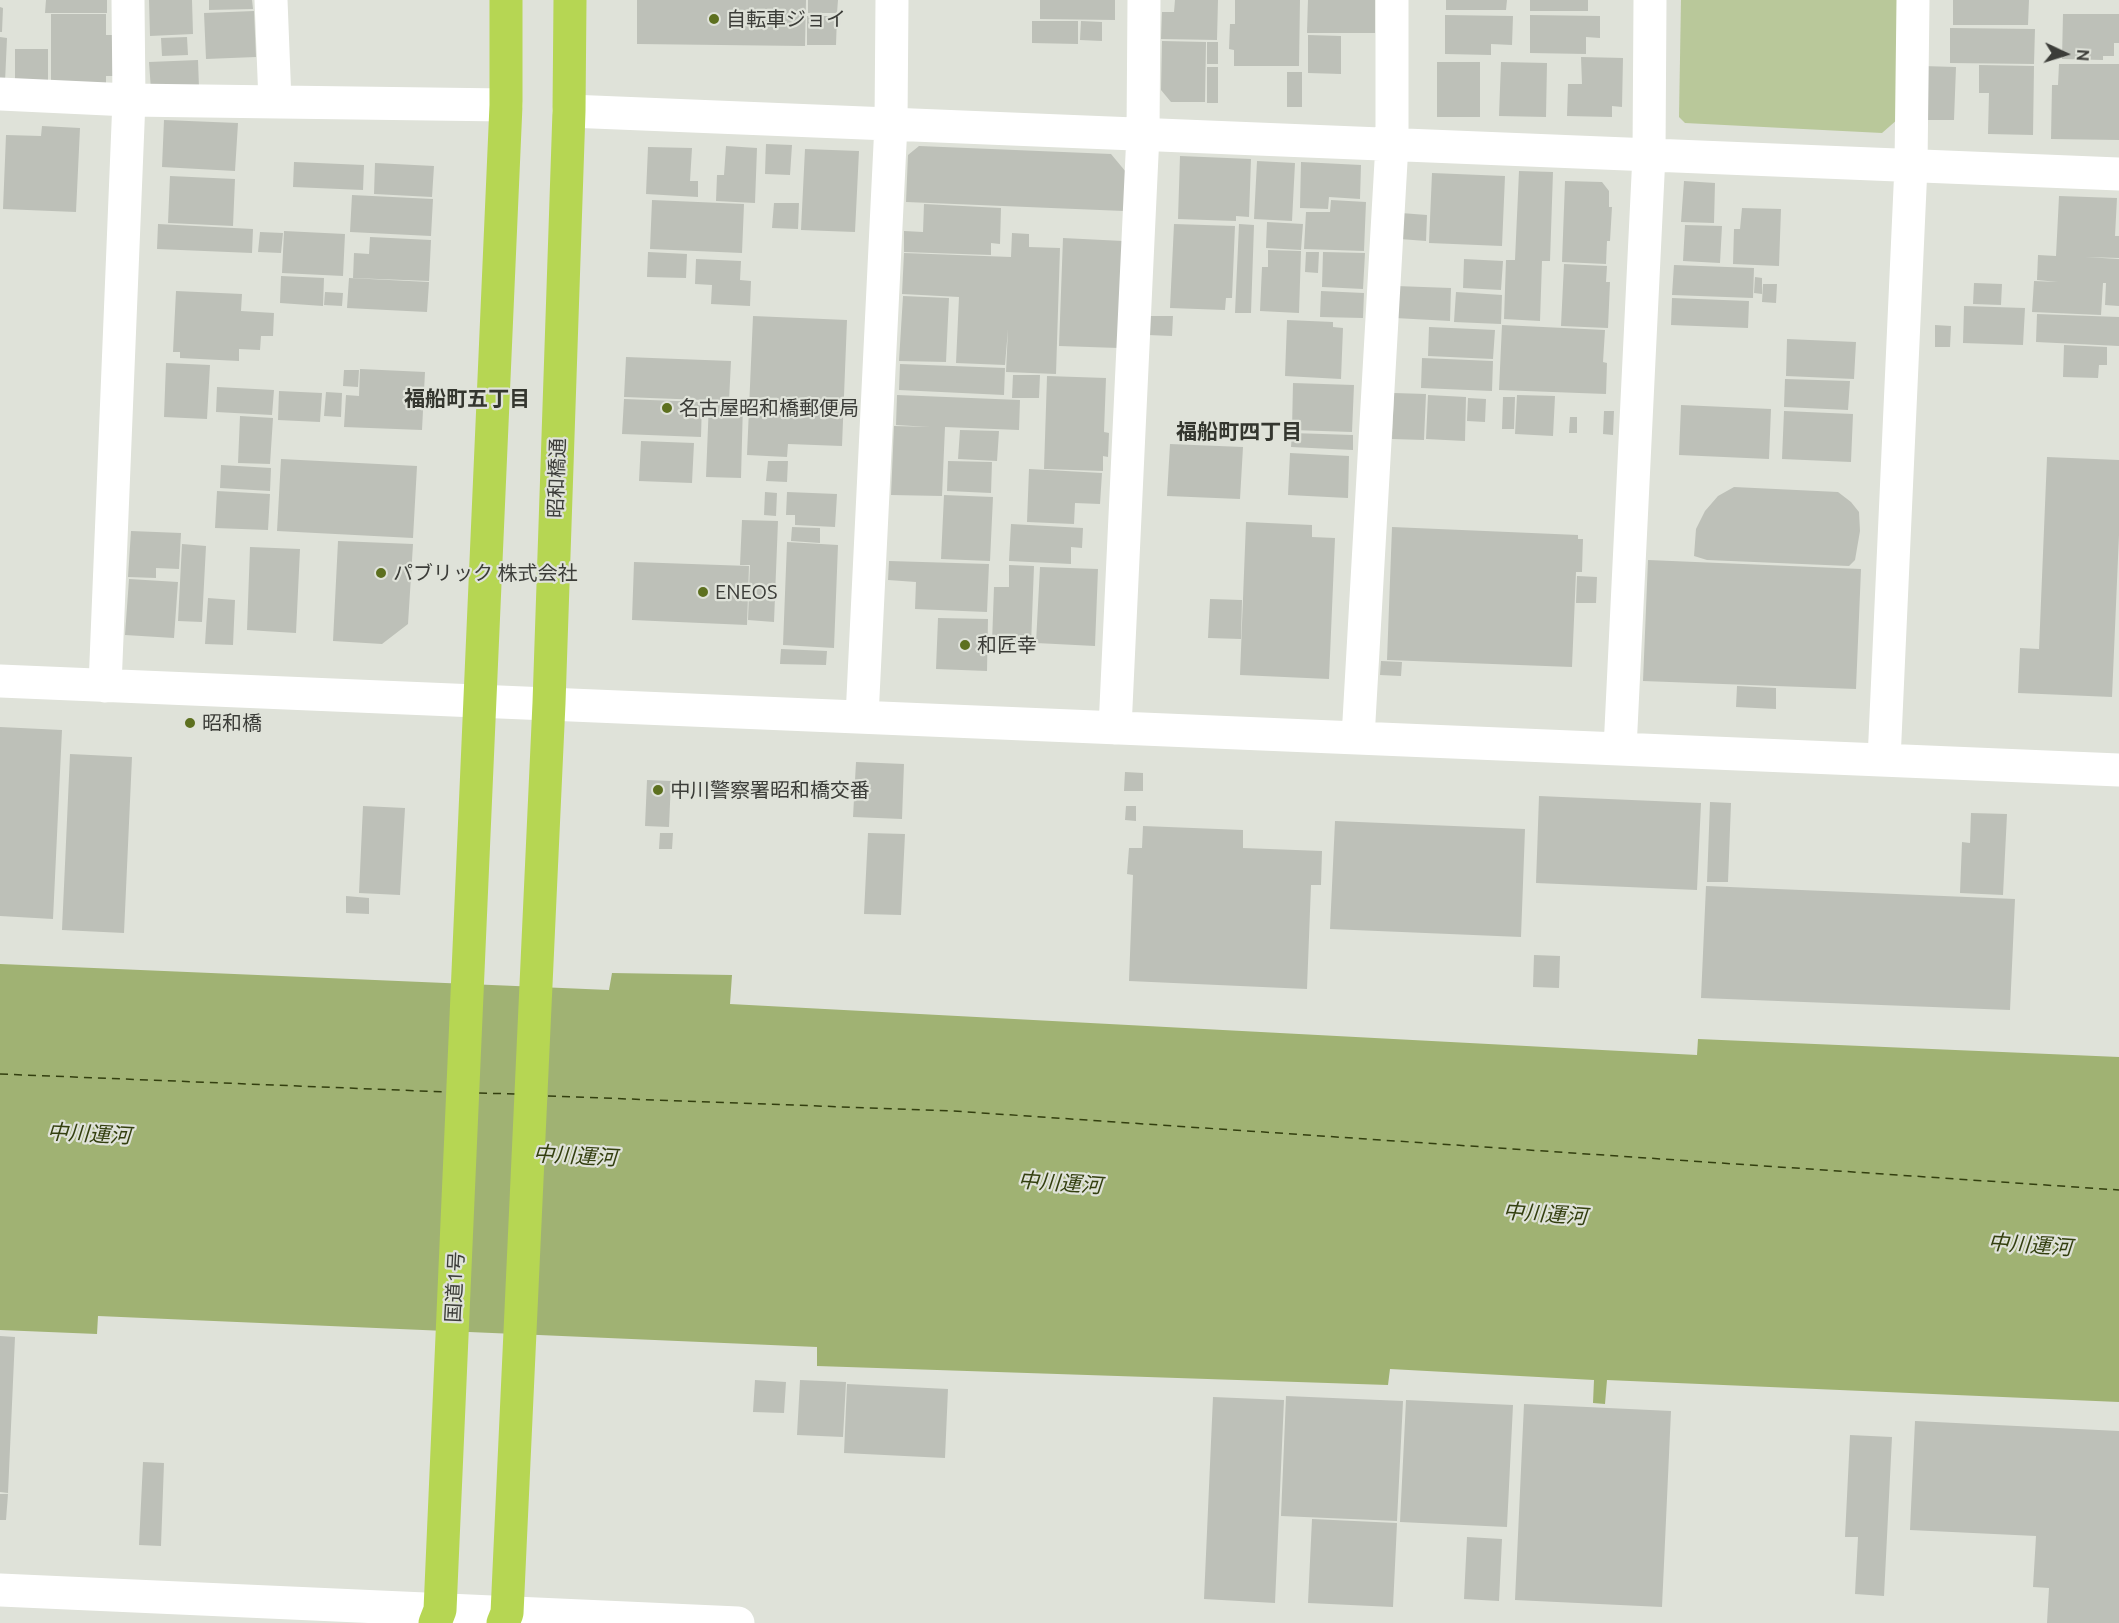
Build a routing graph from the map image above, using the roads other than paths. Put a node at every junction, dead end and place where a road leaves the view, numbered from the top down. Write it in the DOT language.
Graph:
graph roads {
  1 [pos="128,0"];
  2 [pos="271,0"];
  3 [pos="506,0"];
  4 [pos="570,0"];
  5 [pos="892,0"];
  6 [pos="1144,0"];
  7 [pos="1392,0"];
  8 [pos="1650,0"];
  9 [pos="1913,0"];
  10 [pos="0,94"];
  11 [pos="129,100"];
  12 [pos="275,102"];
  13 [pos="506,105"];
  14 [pos="569,111"];
  15 [pos="891,124"];
  16 [pos="1143,134"];
  17 [pos="1392,144"];
  18 [pos="1648,155"];
  19 [pos="1911,166"];
  20 [pos="2119,174"];
  21 [pos="0,681"];
  22 [pos="105,686"];
  23 [pos="480,701"];
  24 [pos="549,704"];
  25 [pos="862,717"];
  26 [pos="1115,728"];
  27 [pos="1358,738"];
  28 [pos="1620,749"];
  29 [pos="1884,760"];
  30 [pos="2119,770"];
  31 [pos="0,1590"];
  32 [pos="104,1609"];
  33 [pos="438,1616"];
  34 [pos="505,1618"];
  35 [pos="738,1623"];
  1 -- 11 [label="street"];
  2 -- 12 [label="street"];
  3 -- 13 [label="highway"];
  4 -- 14 [label="highway, 昭和橋通"];
  5 -- 15 [label="street"];
  6 -- 16 [label="street"];
  7 -- 17 [label="street"];
  8 -- 18 [label="street"];
  9 -- 19 [label="street"];
  10 -- 11 [label="street"];
  11 -- 12 [label="street"];
  11 -- 22 [label="street"];
  12 -- 13 [label="street"];
  13 -- 23 [label="highway"];
  14 -- 15 [label="street"];
  14 -- 24 [label="highway, 昭和橋通"];
  15 -- 16 [label="street"];
  15 -- 25 [label="street"];
  16 -- 17 [label="street"];
  16 -- 26 [label="street"];
  17 -- 18 [label="street"];
  17 -- 27 [label="street"];
  18 -- 19 [label="street"];
  18 -- 28 [label="street"];
  19 -- 20 [label="street"];
  19 -- 29 [label="street"];
  21 -- 22 [label="street"];
  22 -- 23 [label="street"];
  23 -- 24 [label="street"];
  23 -- 33 [label="highway, 国道1号"];
  24 -- 25 [label="street"];
  24 -- 34 [label="highway, 昭和橋通"];
  25 -- 26 [label="street"];
  26 -- 27 [label="street"];
  27 -- 28 [label="street"];
  28 -- 29 [label="street"];
  29 -- 30 [label="street"];
  31 -- 32 [label="street"];
  32 -- 33 [label="street"];
  33 -- 34 [label="street"];
  34 -- 35 [label="street"];
}
